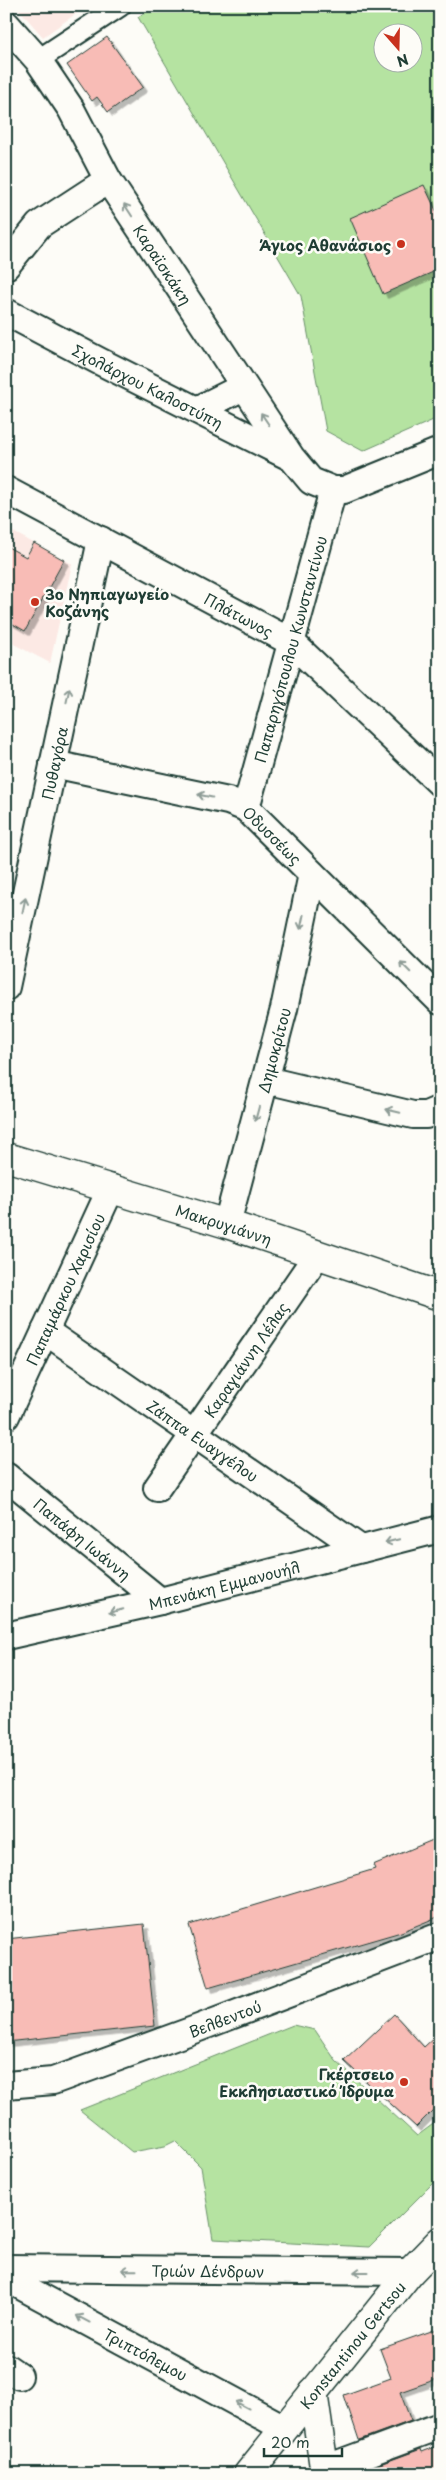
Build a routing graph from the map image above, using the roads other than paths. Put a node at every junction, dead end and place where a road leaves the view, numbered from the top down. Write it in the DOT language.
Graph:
graph roads {
  1 [pos="120,6"];
  2 [pos="6,24"];
  3 [pos="38,60"];
  4 [pos="108,180"];
  5 [pos="6,266"];
  6 [pos="6,312"];
  7 [pos="244,387"];
  8 [pos="197,410"];
  9 [pos="440,450"];
  10 [pos="291,457"];
  11 [pos="6,490"];
  12 [pos="333,490"];
  13 [pos="101,540"];
  14 [pos="291,642"];
  15 [pos="53,764"];
  16 [pos="440,783"];
  17 [pos="246,808"];
  18 [pos="312,874"];
  19 [pos="6,987"];
  20 [pos="440,1001"];
  21 [pos="266,1080"];
  22 [pos="440,1109"];
  23 [pos="6,1157"];
  24 [pos="111,1188"];
  25 [pos="227,1224"];
  26 [pos="317,1255"];
  27 [pos="440,1296"];
  28 [pos="45,1332"];
  29 [pos="6,1416"];
  30 [pos="194,1434"];
  31 [pos="6,1476"];
  32 [pos="158,1488"];
  33 [pos="440,1529"];
  34 [pos="361,1549"];
  35 [pos="160,1601"];
  36 [pos="6,1636"];
  37 [pos="440,1936"];
  38 [pos="6,2086"];
  39 [pos="440,2241"];
  40 [pos="6,2268"];
  41 [pos="410,2272"];
  42 [pos="6,2278"];
  43 [pos="313,2392"];
  44 [pos="440,2426"];
  45 [pos="284,2428"];
  46 [pos="323,2463"];
  47 [pos="248,2474"];
  1 -- 3 [label="street"];
  2 -- 3 [label="street, Καραϊσκάκη"];
  3 -- 4 [label="street, Καραϊσκάκη"];
  4 -- 5 [label="street"];
  7 -- 4 [label="street, Καραϊσκάκη, one-way"];
  6 -- 8 [label="street, Σχολάρχου Καλοστύπη"];
  7 -- 8 [label="street"];
  10 -- 7 [label="street, Καραϊσκάκη, one-way"];
  8 -- 10 [label="street, Σχολάρχου Καλοστύπη"];
  9 -- 12 [label="street"];
  10 -- 12 [label="street, Καραϊσκάκη"];
  11 -- 13 [label="street, Πλάτωνος"];
  12 -- 14 [label="street, Παπαρηγόπουλου Κωνσταντίνου"];
  13 -- 14 [label="street, Πλάτωνος"];
  15 -- 13 [label="street, Πυθαγόρα, one-way"];
  14 -- 16 [label="street, Πλάτωνος"];
  14 -- 17 [label="street, Παπαρηγόπουλου Κωνσταντίνου"];
  17 -- 15 [label="street, Οδυσσέως, one-way"];
  19 -- 15 [label="street, Πυθαγόρα, one-way"];
  17 -- 18 [label="street, Οδυσσέως"];
  20 -- 18 [label="street, Οδυσσέως, one-way"];
  18 -- 21 [label="street, Δημοκρίτου, one-way"];
  22 -- 21 [label="street, one-way"];
  21 -- 25 [label="street, Δημοκρίτου, one-way"];
  23 -- 24 [label="street, Μακρυγιάννη"];
  24 -- 25 [label="street, Μακρυγιάννη"];
  24 -- 28 [label="street, Παπαμάρκου Χαρισίου"];
  25 -- 26 [label="street, Μακρυγιάννη"];
  26 -- 27 [label="street, Μακρυγιάννη"];
  26 -- 30 [label="street, Καραγιάννη Λέλας"];
  28 -- 29 [label="street, Παπαμάρκου Χαρισίου"];
  28 -- 30 [label="street, Ζάππα Ευαγγέλου"];
  30 -- 32 [label="street, Καραγιάννη Λέλας"];
  30 -- 34 [label="street, Ζάππα Ευαγγέλου"];
  31 -- 35 [label="street, Παπάφη Ιωάννη"];
  33 -- 34 [label="street, Μπενάκη Εμμανουήλ, one-way"];
  34 -- 35 [label="street, Μπενάκη Εμμανουήλ"];
  35 -- 36 [label="street, Μπενάκη Εμμανουήλ, one-way"];
  37 -- 38 [label="street, Βελβεντού"];
  39 -- 41 [label="street, Konstantinou Gertsou"];
  41 -- 40 [label="street, Τριών Δένδρων, one-way"];
  41 -- 43 [label="street, Konstantinou Gertsou"];
  45 -- 42 [label="street, Τριπτόλεμου, one-way"];
  43 -- 45 [label="street, Konstantinou Gertsou"];
  43 -- 46 [label="street"];
  44 -- 46 [label="street"];
  45 -- 46 [label="street"];
  45 -- 47 [label="street, Konstantinou Gertsou"];
}
